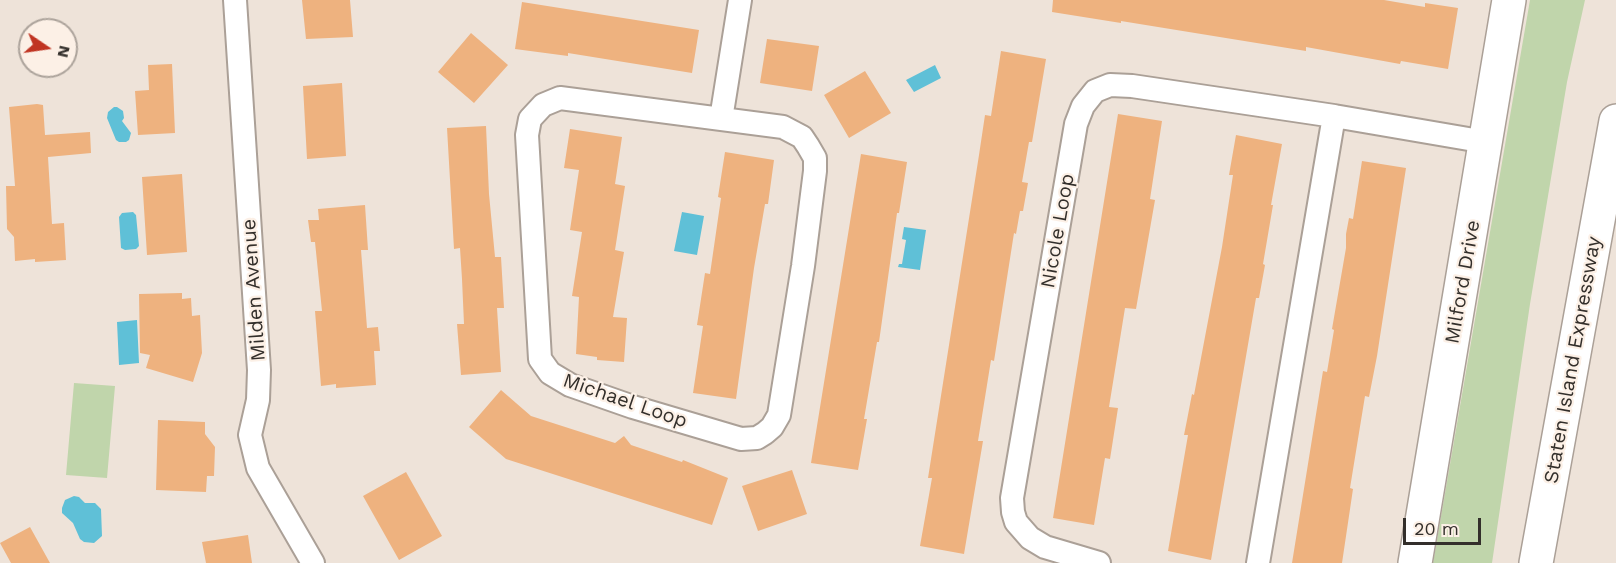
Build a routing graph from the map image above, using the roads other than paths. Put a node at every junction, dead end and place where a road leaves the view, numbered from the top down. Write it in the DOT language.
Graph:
graph roads {
  1 [pos="235,0"];
  2 [pos="740,0"];
  3 [pos="1509,0"];
  4 [pos="1334,116"];
  5 [pos="722,119"];
  6 [pos="1616,121"];
  7 [pos="1486,142"];
  8 [pos="313,563"];
  9 [pos="1099,563"];
  10 [pos="1258,563"];
  11 [pos="1415,563"];
  12 [pos="1536,563"];
  1 -- 8 [label="street, Milden Avenue"];
  2 -- 5 [label="street"];
  3 -- 7 [label="main road, Milford Drive"];
  4 -- 7 [label="street, Nicole Loop"];
  4 -- 9 [label="street, Nicole Loop"];
  4 -- 10 [label="street"];
  5 -- 5 [label="street, Michael Loop"];
  6 -- 12 [label="main road, Staten Island Expressway"];
  7 -- 11 [label="main road, Milford Drive"];
}
